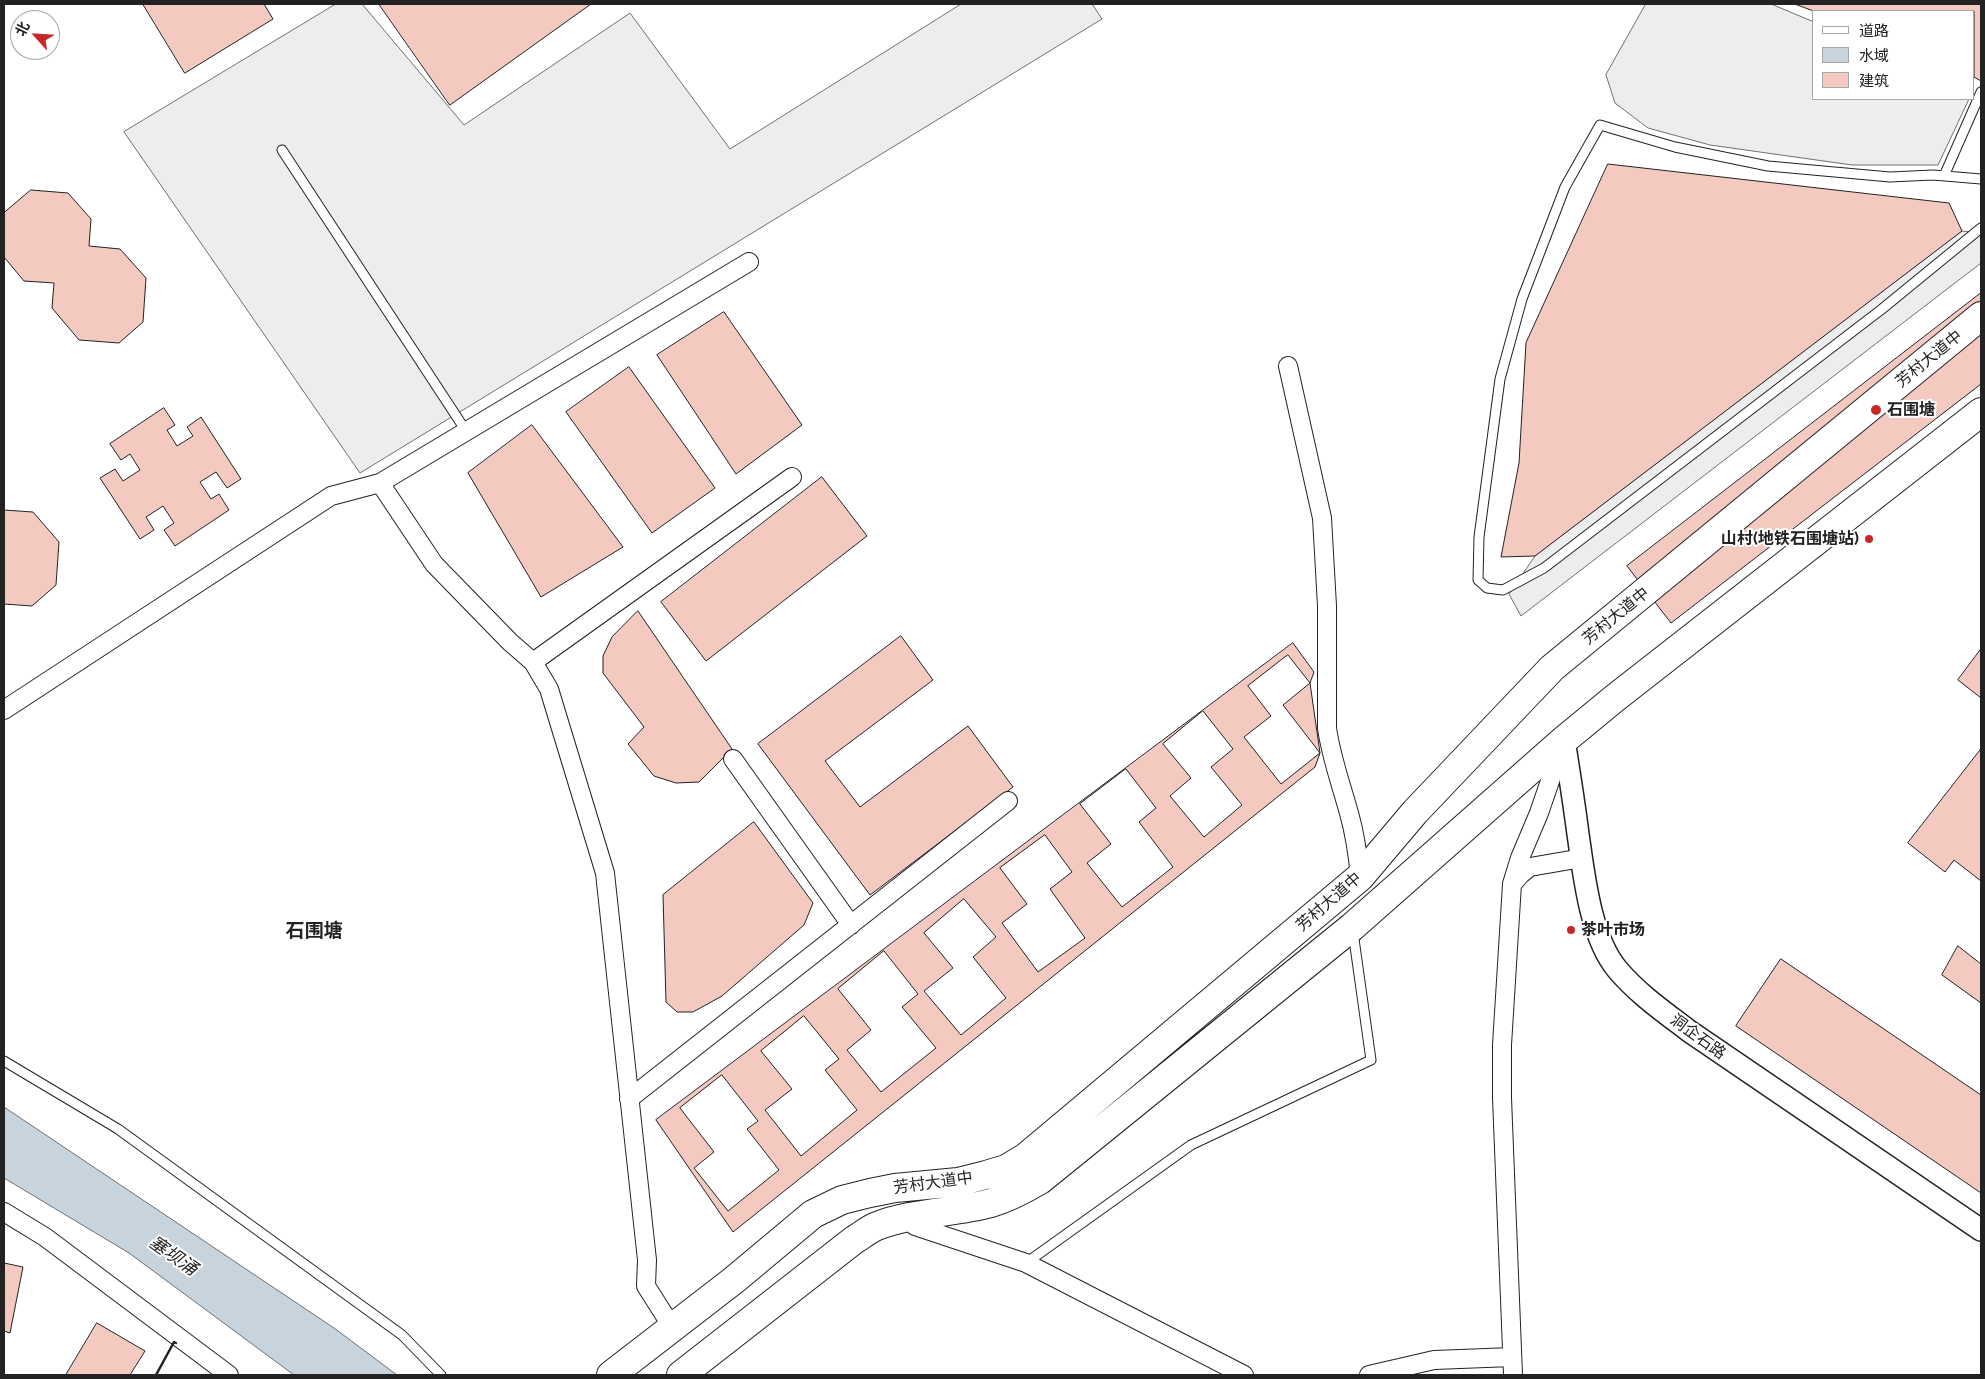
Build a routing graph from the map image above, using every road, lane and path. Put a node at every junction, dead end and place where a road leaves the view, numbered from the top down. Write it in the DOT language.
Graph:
graph roads {
  1 [pos="1981,92"];
  2 [pos="282,150"];
  3 [pos="1944,176"];
  4 [pos="1981,179"];
  5 [pos="1981,228"];
  6 [pos="749,262"];
  7 [pos="1981,316"];
  8 [pos="1288,366"];
  9 [pos="1981,412"];
  10 [pos="466,431"];
  11 [pos="792,477"];
  12 [pos="380,483"];
  13 [pos="533,662"];
  14 [pos="4,710"];
  15 [pos="1564,740"];
  16 [pos="734,759"];
  17 [pos="1008,802"];
  18 [pos="1582,858"];
  19 [pos="1360,877"];
  20 [pos="1512,884"];
  21 [pos="852,925"];
  22 [pos="1352,927"];
  23 [pos="4,1061"];
  24 [pos="629,1100"];
  25 [pos="4,1212"];
  26 [pos="914,1226"];
  27 [pos="1981,1230"];
  28 [pos="1026,1262"];
  29 [pos="672,1326"];
  30 [pos="1512,1358"];
  31 [pos="229,1375"];
  32 [pos="441,1375"];
  33 [pos="611,1375"];
  34 [pos="681,1375"];
  35 [pos="1244,1375"];
  36 [pos="1369,1375"];
  37 [pos="1513,1375"];
  1 -- 3 [label="lane"];
  2 -- 10 [label="lane"];
  3 -- 4 [label="lane"];
  3 -- 5 [label="lane"];
  6 -- 10 [label="street"];
  7 -- 19 [label="highway, 芳村大道中"];
  8 -- 19 [label="street"];
  9 -- 15 [label="highway, 芳村大道中"];
  10 -- 12 [label="street"];
  11 -- 13 [label="street"];
  12 -- 13 [label="street"];
  12 -- 14 [label="street"];
  13 -- 24 [label="street"];
  15 -- 18 [label="street, 洞企石路"];
  15 -- 20 [label="street"];
  15 -- 22 [label="highway, 芳村大道中"];
  16 -- 21 [label="street"];
  17 -- 21 [label="street"];
  18 -- 20 [label="street"];
  18 -- 27 [label="street, 洞企石路"];
  19 -- 29 [label="highway, 芳村大道中"];
  20 -- 30 [label="street"];
  21 -- 24 [label="street"];
  22 -- 28 [label="lane"];
  22 -- 34 [label="highway, 芳村大道中"];
  23 -- 32 [label="lane"];
  24 -- 29 [label="street"];
  25 -- 31 [label="street"];
  26 -- 28 [label="street"];
  28 -- 35 [label="street"];
  29 -- 33 [label="highway, 芳村大道中"];
  30 -- 36 [label="street"];
  30 -- 37 [label="street"];
}
